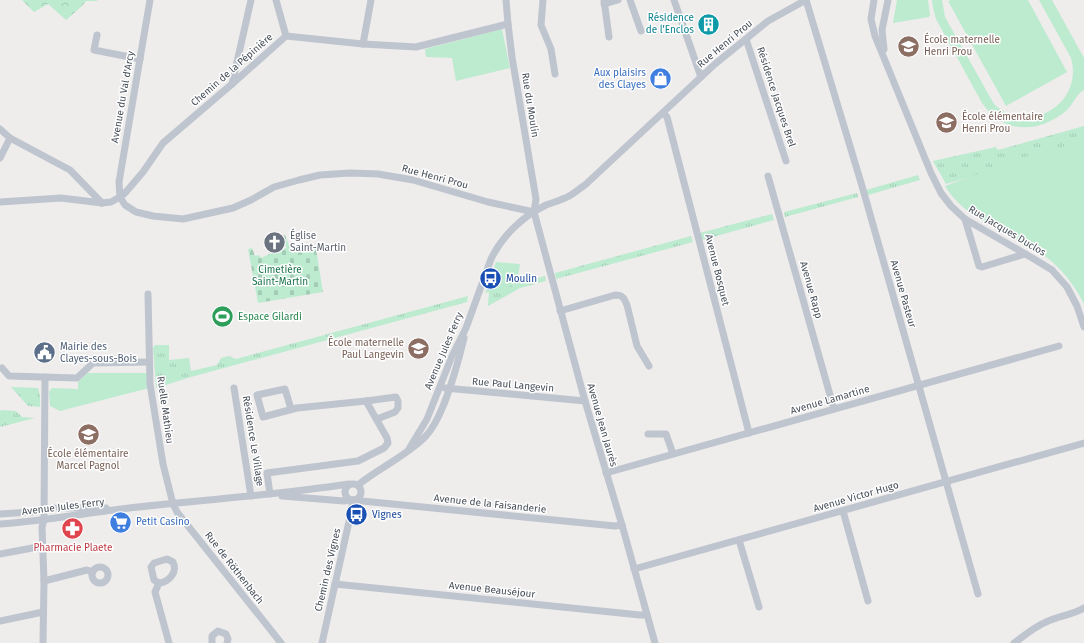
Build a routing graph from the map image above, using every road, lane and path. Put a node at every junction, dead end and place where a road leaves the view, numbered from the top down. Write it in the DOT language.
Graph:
graph roads {
  1 [pos="150,0"];
  2 [pos="251,0"];
  3 [pos="276,0"];
  4 [pos="371,0"];
  5 [pos="506,0"];
  6 [pos="543,0"];
  7 [pos="618,0"];
  8 [pos="630,0"];
  9 [pos="674,0"];
  10 [pos="806,0"];
  11 [pos="874,0"];
  12 [pos="888,0"];
  13 [pos="604,2"];
  14 [pos="508,24"];
  15 [pos="641,32"];
  16 [pos="97,35"];
  17 [pos="286,36"];
  18 [pos="609,37"];
  19 [pos="746,39"];
  20 [pos="363,44"];
  21 [pos="140,59"];
  22 [pos="886,61"];
  23 [pos="554,74"];
  24 [pos="701,77"];
  25 [pos="232,84"];
  26 [pos="663,113"];
  27 [pos="0,129"];
  28 [pos="10,138"];
  29 [pos="0,158"];
  30 [pos="786,161"];
  31 [pos="768,176"];
  32 [pos="120,197"];
  33 [pos="0,202"];
  34 [pos="102,203"];
  35 [pos="534,212"];
  36 [pos="965,219"];
  37 [pos="1025,254"];
  38 [pos="148,294"];
  39 [pos="560,311"];
  40 [pos="1084,327"];
  41 [pos="466,328"];
  42 [pos="1059,346"];
  43 [pos="149,362"];
  44 [pos="649,366"];
  45 [pos="2,368"];
  46 [pos="45,377"];
  47 [pos="918,386"];
  48 [pos="234,388"];
  49 [pos="440,388"];
  50 [pos="449,389"];
  51 [pos="366,401"];
  52 [pos="584,401"];
  53 [pos="291,409"];
  54 [pos="834,409"];
  55 [pos="377,419"];
  56 [pos="749,433"];
  57 [pos="648,434"];
  58 [pos="1084,443"];
  59 [pos="409,449"];
  60 [pos="673,454"];
  61 [pos="606,473"];
  62 [pos="946,482"];
  63 [pos="349,484"];
  64 [pos="358,485"];
  65 [pos="270,494"];
  66 [pos="251,496"];
  67 [pos="353,500"];
  68 [pos="173,504"];
  69 [pos="128,508"];
  70 [pos="44,510"];
  71 [pos="843,511"];
  72 [pos="0,514"];
  73 [pos="44,520"];
  74 [pos="0,524"];
  75 [pos="622,525"];
  76 [pos="739,540"];
  77 [pos="43,546"];
  78 [pos="0,554"];
  79 [pos="634,569"];
  80 [pos="93,572"];
  81 [pos="44,581"];
  82 [pos="159,583"];
  83 [pos="335,584"];
  84 [pos="978,594"];
  85 [pos="868,601"];
  86 [pos="759,607"];
  87 [pos="1084,608"];
  88 [pos="43,612"];
  89 [pos="1076,613"];
  90 [pos="1084,614"];
  91 [pos="648,615"];
  92 [pos="0,621"];
  93 [pos="43,643"];
  94 [pos="169,643"];
  95 [pos="212,643"];
  96 [pos="227,643"];
  97 [pos="281,643"];
  98 [pos="322,643"];
  99 [pos="655,643"];
  100 [pos="1014,643"];
  1 -- 21 [label="street, Avenue du Val d'Arcy"];
  2 -- 25 [label="street"];
  3 -- 17 [label="street"];
  4 -- 20 [label="street"];
  5 -- 14 [label="street, Rue du Moulin"];
  6 -- 23 [label="street"];
  7 -- 13 [label="street"];
  8 -- 15 [label="street"];
  9 -- 24 [label="street"];
  10 -- 19 [label="street, Rue Henri Prou"];
  10 -- 47 [label="street, Avenue Pasteur"];
  11 -- 22 [label="street, Rue Jacques Duclos"];
  12 -- 22 [label="street, Rue Jacques Duclos"];
  13 -- 18 [label="street"];
  14 -- 20 [label="street, Chemin de la Pépinière"];
  14 -- 35 [label="street, Rue du Moulin"];
  16 -- 21 [label="street"];
  17 -- 20 [label="street, Chemin de la Pépinière"];
  17 -- 25 [label="street, Chemin de la Pépinière"];
  19 -- 24 [label="street, Rue Henri Prou"];
  19 -- 30 [label="street, Résidence Jacques Brel"];
  21 -- 32 [label="street, Avenue du Val d'Arcy"];
  22 -- 36 [label="street, Rue Jacques Duclos"];
  24 -- 26 [label="street, Rue Henri Prou"];
  25 -- 32 [label="street, Chemin de la Pépinière"];
  26 -- 35 [label="street, Rue Henri Prou"];
  26 -- 56 [label="street, Avenue Bosquet"];
  27 -- 28 [label="street"];
  28 -- 29 [label="street"];
  28 -- 34 [label="street"];
  31 -- 54 [label="street, Avenue Rapp"];
  32 -- 34 [label="street"];
  32 -- 35 [label="street, Rue Henri Prou"];
  33 -- 34 [label="street"];
  35 -- 39 [label="street, Avenue Jean Jaurès"];
  35 -- 41 [label="street, Avenue Jules Ferry"];
  36 -- 37 [label="street, Rue Jacques Duclos"];
  36 -- 37 [label="street"];
  37 -- 40 [label="street, Rue Jacques Duclos"];
  38 -- 43 [label="street, Ruelle Mathieu"];
  39 -- 44 [label="street"];
  39 -- 52 [label="street, Avenue Jean Jaurès"];
  41 -- 49 [label="street, Avenue Jules Ferry"];
  41 -- 50 [label="street"];
  42 -- 47 [label="street, Avenue Lamartine"];
  43 -- 46 [label="street"];
  43 -- 68 [label="street, Ruelle Mathieu"];
  45 -- 46 [label="street"];
  46 -- 70 [label="street"];
  47 -- 54 [label="street, Avenue Lamartine"];
  47 -- 62 [label="street, Avenue Pasteur"];
  48 -- 66 [label="street, Résidence Le Village"];
  49 -- 50 [label="street, Rue Paul Langevin"];
  49 -- 59 [label="street, Avenue Jules Ferry"];
  50 -- 52 [label="street, Rue Paul Langevin"];
  50 -- 59 [label="street"];
  51 -- 53 [label="street"];
  51 -- 55 [label="street"];
  51 -- 55 [label="street"];
  52 -- 61 [label="street, Avenue Jean Jaurès"];
  53 -- 53 [label="street"];
  54 -- 56 [label="street, Avenue Lamartine"];
  55 -- 65 [label="street"];
  56 -- 60 [label="street, Avenue Lamartine"];
  57 -- 60 [label="street"];
  58 -- 62 [label="street, Avenue Victor Hugo"];
  59 -- 64 [label="street, Avenue Jules Ferry"];
  60 -- 61 [label="street, Avenue Lamartine"];
  61 -- 75 [label="street, Avenue Jean Jaurès"];
  62 -- 71 [label="street, Avenue Victor Hugo"];
  62 -- 84 [label="street, Avenue Pasteur"];
  63 -- 64 [label="street"];
  63 -- 65 [label="street, Avenue Jules Ferry"];
  63 -- 67 [label="street"];
  64 -- 67 [label="street"];
  65 -- 66 [label="street, Avenue Jules Ferry"];
  65 -- 67 [label="street, Avenue Jules Ferry"];
  66 -- 68 [label="street, Avenue Jules Ferry"];
  67 -- 75 [label="street, Avenue de la Faisanderie"];
  67 -- 83 [label="street, Chemin des Vignes"];
  68 -- 69 [label="street, Avenue Jules Ferry"];
  68 -- 97 [label="street, Rue de Röthenbach"];
  69 -- 70 [label="street, Avenue Jules Ferry"];
  69 -- 73 [label="street, Avenue Jules Ferry"];
  70 -- 72 [label="street, Avenue Jules Ferry"];
  70 -- 73 [label="street"];
  71 -- 76 [label="street, Avenue Victor Hugo"];
  71 -- 85 [label="street"];
  73 -- 74 [label="street, Avenue Jules Ferry"];
  73 -- 77 [label="street"];
  75 -- 79 [label="street, Avenue Jean Jaurès"];
  76 -- 79 [label="street, Avenue Victor Hugo"];
  76 -- 86 [label="street"];
  77 -- 78 [label="street"];
  77 -- 81 [label="street"];
  79 -- 91 [label="street, Avenue Jean Jaurès"];
  80 -- 81 [label="street"];
  81 -- 88 [label="street"];
  82 -- 94 [label="street"];
  83 -- 91 [label="street, Avenue Beauséjour"];
  83 -- 98 [label="street, Chemin des Vignes"];
  87 -- 89 [label="street"];
  88 -- 92 [label="street"];
  88 -- 93 [label="street"];
  89 -- 90 [label="street"];
  89 -- 100 [label="street"];
  91 -- 99 [label="street, Avenue Jean Jaurès"];
  95 -- 96 [label="street"];
}
